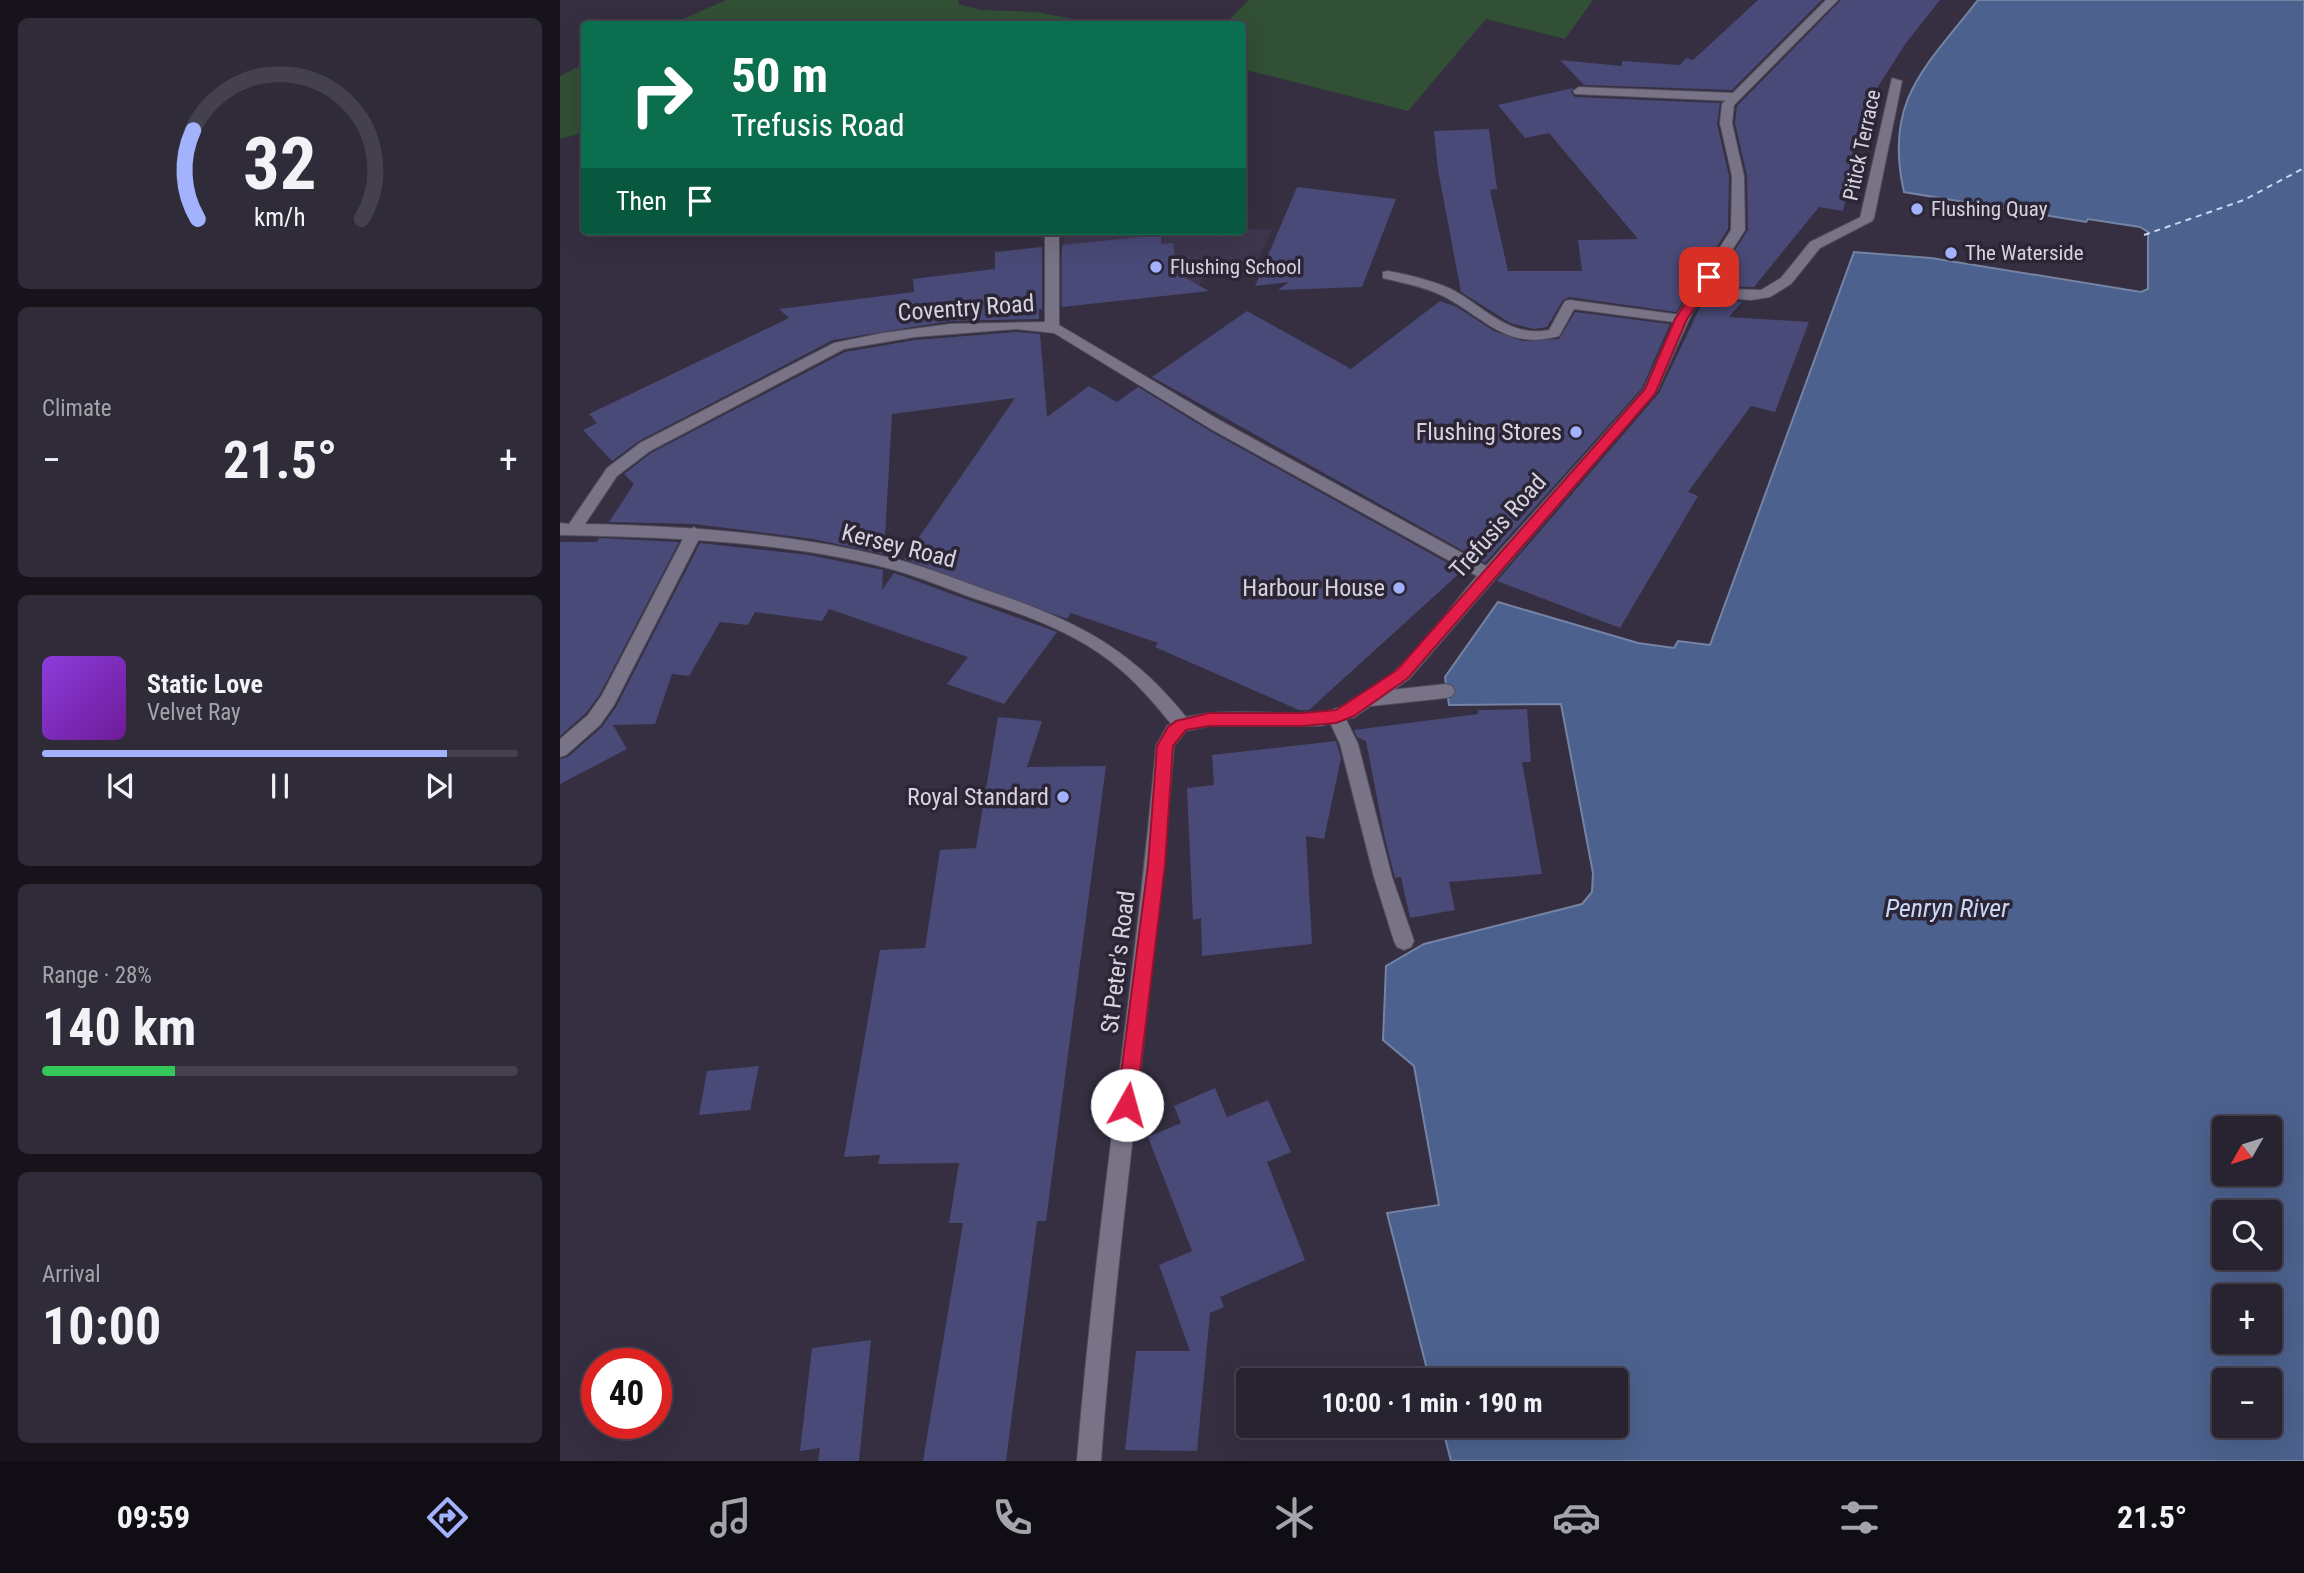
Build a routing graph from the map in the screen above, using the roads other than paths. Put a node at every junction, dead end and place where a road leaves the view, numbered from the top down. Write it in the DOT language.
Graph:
graph roads {
  1 [pos="1832,0"];
  2 [pos="1896,81"];
  3 [pos="1579,90"];
  4 [pos="1733,97"];
  5 [pos="1052,235"];
  6 [pos="1388,275"];
  7 [pos="1698,292"];
  8 [pos="1681,319"];
  9 [pos="1052,326"];
  10 [pos="566,530"];
  11 [pos="694,533"];
  12 [pos="1488,574"];
  13 [pos="1446,691"];
  14 [pos="1371,699"];
  15 [pos="1336,716"];
  16 [pos="1182,725"];
  17 [pos="560,750"];
  18 [pos="1404,942"];
  19 [pos="1089,1461"];
  1 -- 4 [label="street"];
  2 -- 7 [label="street, Pitick Terrace"];
  3 -- 4 [label="street"];
  4 -- 7 [label="street, Trefusis Road"];
  5 -- 9 [label="street"];
  6 -- 8 [label="street"];
  7 -- 8 [label="street, Trefusis Road"];
  8 -- 12 [label="street, Trefusis Road"];
  9 -- 10 [label="street, Coventry Road"];
  9 -- 12 [label="street, Coventry Road"];
  10 -- 11 [label="street, Kersey Road"];
  11 -- 16 [label="street, Kersey Road"];
  11 -- 17 [label="street"];
  12 -- 14 [label="street, Trefusis Road"];
  13 -- 14 [label="street"];
  14 -- 15 [label="street, Trefusis Road"];
  15 -- 16 [label="street, Trefusis Road"];
  15 -- 18 [label="street"];
  16 -- 19 [label="street, St Peter's Road"];
}
